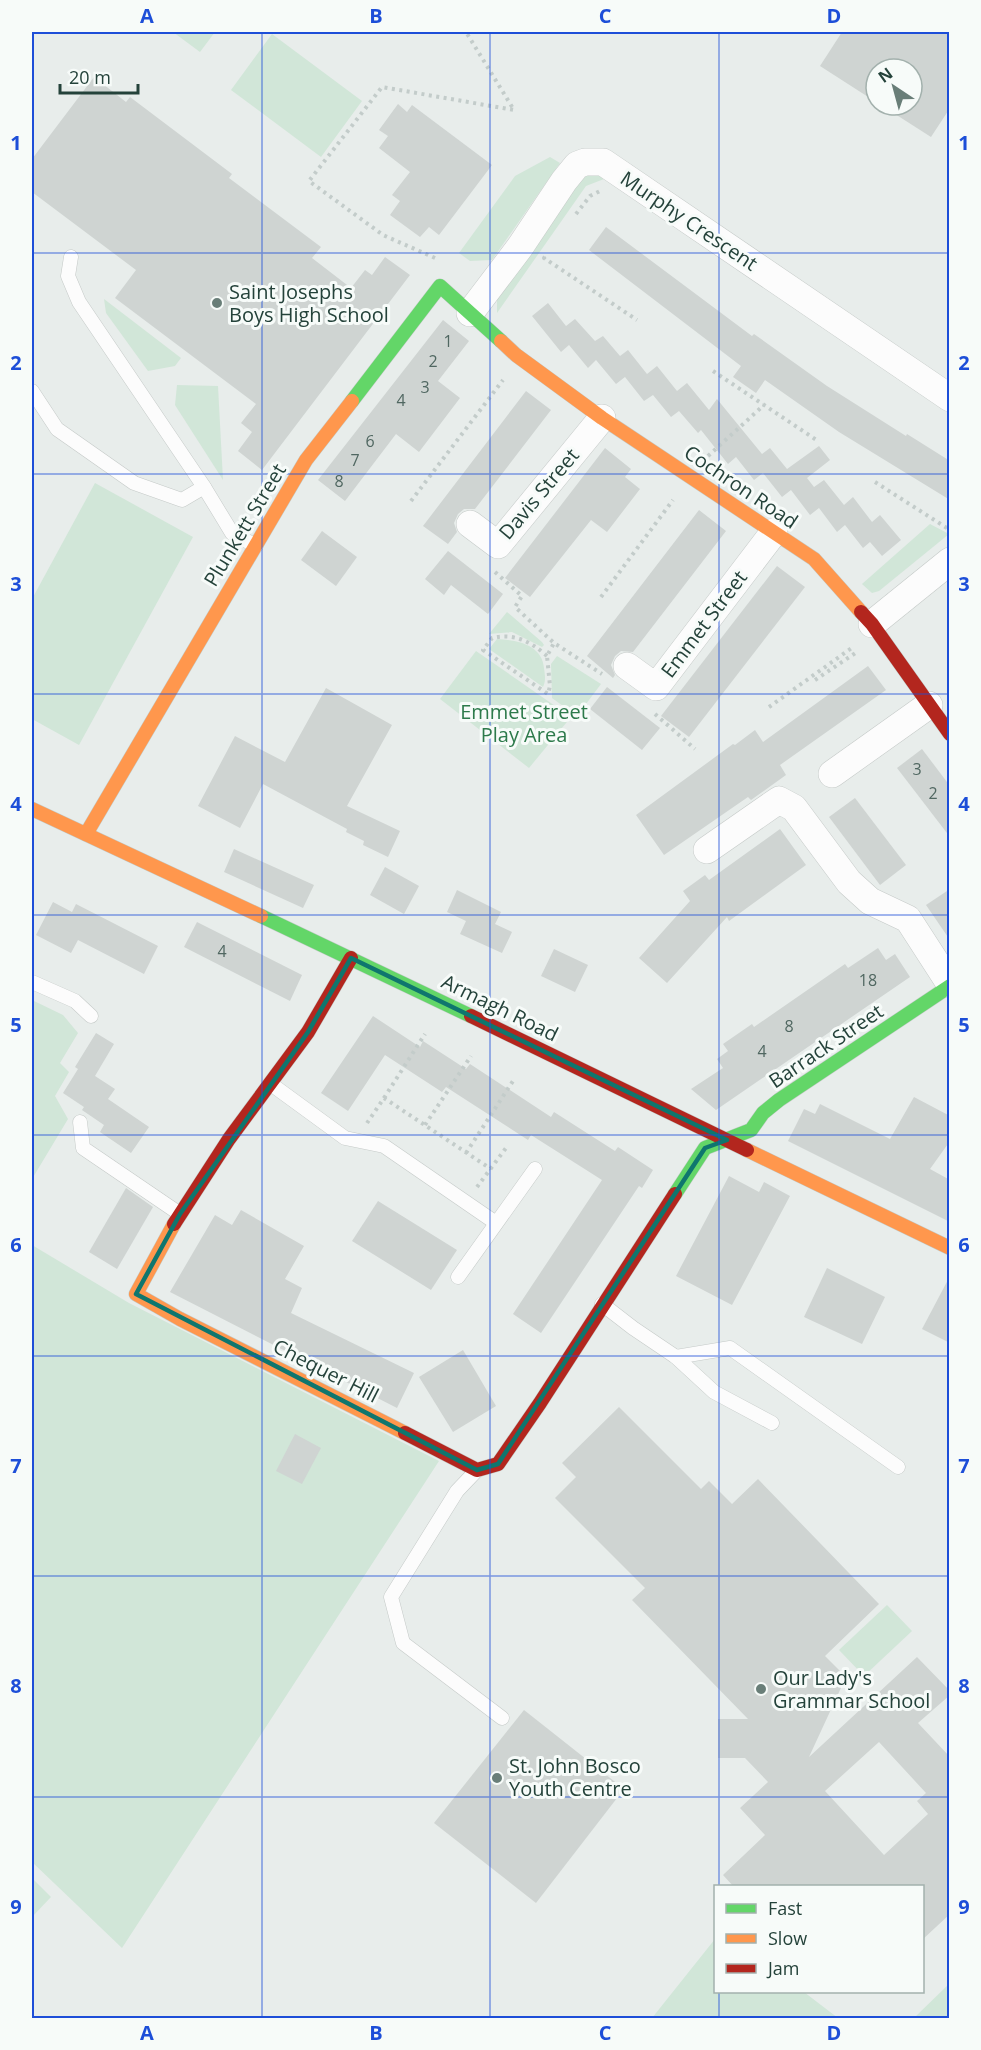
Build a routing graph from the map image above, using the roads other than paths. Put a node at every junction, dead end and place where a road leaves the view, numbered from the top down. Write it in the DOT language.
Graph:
graph roads {
  1 [pos="71,257"];
  2 [pos="470,313"];
  3 [pos="32,392"];
  4 [pos="950,398"];
  5 [pos="602,418"];
  6 [pos="204,487"];
  7 [pos="470,524"];
  8 [pos="774,532"];
  9 [pos="256,546"];
  10 [pos="950,561"];
  11 [pos="872,624"];
  12 [pos="616,671"];
  13 [pos="929,705"];
  14 [pos="950,734"];
  15 [pos="832,774"];
  16 [pos="32,809"];
  17 [pos="86,834"];
  18 [pos="707,850"];
  19 [pos="351,957"];
  20 [pos="32,982"];
  21 [pos="950,985"];
  22 [pos="91,1016"];
  23 [pos="272,1084"];
  24 [pos="80,1122"];
  25 [pos="727,1140"];
  26 [pos="535,1169"];
  27 [pos="180,1214"];
  28 [pos="496,1223"];
  29 [pos="950,1248"];
  30 [pos="458,1277"];
  31 [pos="602,1304"];
  32 [pos="676,1357"];
  33 [pos="772,1424"];
  34 [pos="898,1467"];
  35 [pos="477,1470"];
  36 [pos="502,1718"];
  1 -- 6 [label="lane"];
  2 -- 4 [label="street, Murphy Crescent"];
  2 -- 5 [label="street, Cochron Road"];
  2 -- 9 [label="street, Plunkett Street"];
  3 -- 6 [label="lane"];
  5 -- 7 [label="street, Davis Street"];
  5 -- 8 [label="street, Cochron Road"];
  6 -- 9 [label="lane"];
  8 -- 11 [label="street, Cochron Road"];
  8 -- 12 [label="street, Emmet Street"];
  9 -- 17 [label="street, Plunkett Street"];
  10 -- 11 [label="street"];
  11 -- 13 [label="street, Cochron Road"];
  13 -- 14 [label="street, Cochron Road"];
  13 -- 15 [label="street"];
  16 -- 17 [label="street, Armagh Road"];
  17 -- 19 [label="street, Armagh Road"];
  18 -- 21 [label="street"];
  19 -- 23 [label="street, Chequer Hill"];
  19 -- 25 [label="street, Armagh Road"];
  20 -- 22 [label="lane"];
  21 -- 25 [label="street, Barrack Street"];
  23 -- 27 [label="street, Chequer Hill"];
  23 -- 28 [label="lane"];
  24 -- 27 [label="lane"];
  25 -- 29 [label="street, Armagh Road"];
  25 -- 31 [label="street"];
  26 -- 28 [label="lane"];
  27 -- 35 [label="street, Chequer Hill"];
  28 -- 30 [label="lane"];
  31 -- 32 [label="lane"];
  31 -- 35 [label="street"];
  32 -- 33 [label="lane"];
  32 -- 34 [label="lane"];
  35 -- 36 [label="lane"];
}
